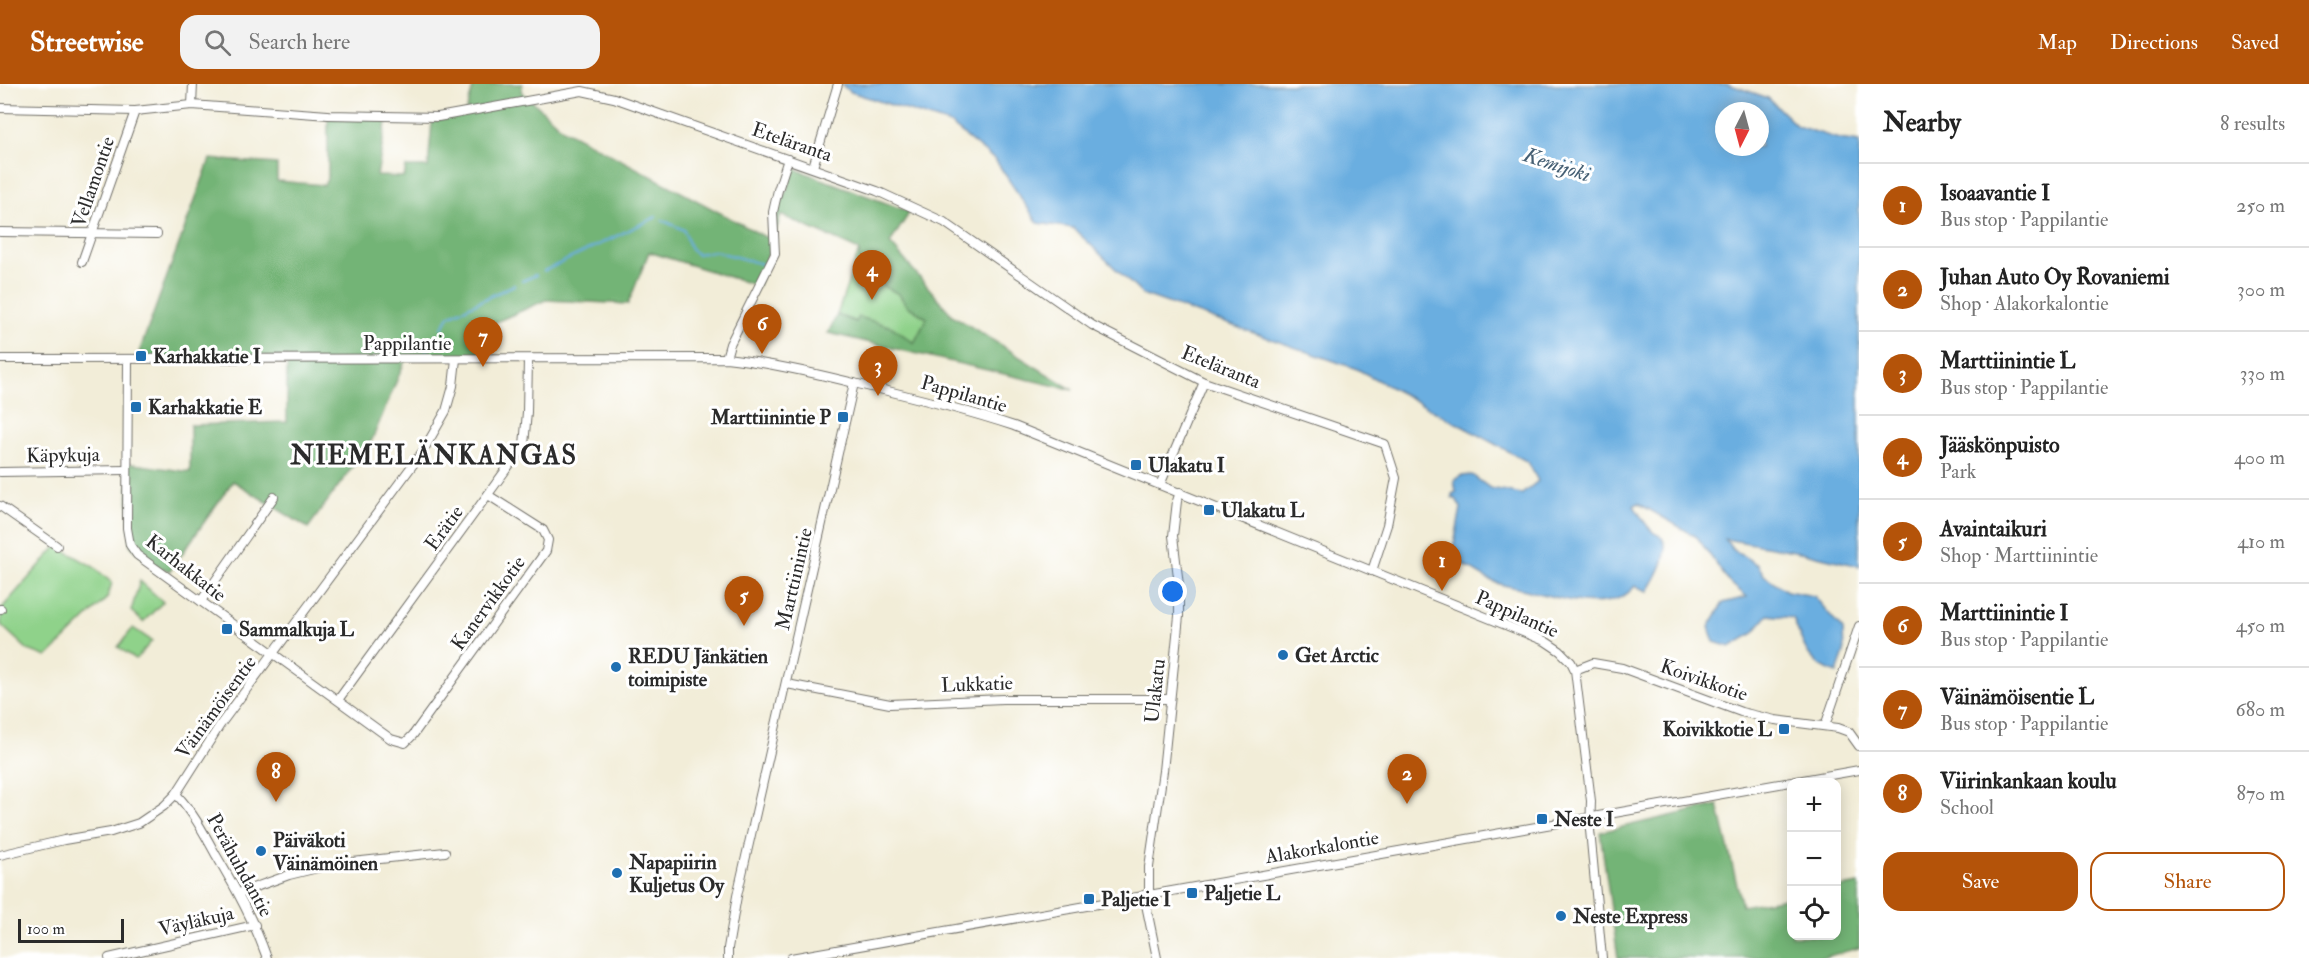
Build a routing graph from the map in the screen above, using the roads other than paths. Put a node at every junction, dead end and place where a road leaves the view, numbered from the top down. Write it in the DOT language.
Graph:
graph roads {
  1 [pos="194,84"];
  2 [pos="838,84"];
  3 [pos="192,105"];
  4 [pos="0,108"];
  5 [pos="135,111"];
  6 [pos="788,159"];
  7 [pos="813,167"];
  8 [pos="0,232"];
  9 [pos="93,233"];
  10 [pos="157,234"];
  11 [pos="82,262"];
  12 [pos="726,358"];
  13 [pos="0,359"];
  14 [pos="456,359"];
  15 [pos="528,359"];
  16 [pos="128,360"];
  17 [pos="1204,382"];
  18 [pos="854,383"];
  19 [pos="126,470"];
  20 [pos="0,472"];
  21 [pos="1160,484"];
  22 [pos="1180,492"];
  23 [pos="488,495"];
  24 [pos="274,497"];
  25 [pos="0,506"];
  26 [pos="57,546"];
  27 [pos="1372,571"];
  28 [pos="201,601"];
  29 [pos="1859,626"];
  30 [pos="274,655"];
  31 [pos="1575,670"];
  32 [pos="787,684"];
  33 [pos="1170,699"];
  34 [pos="338,700"];
  35 [pos="1825,726"];
  36 [pos="405,743"];
  37 [pos="1859,746"];
  38 [pos="1859,770"];
  39 [pos="176,794"];
  40 [pos="1589,817"];
  41 [pos="445,852"];
  42 [pos="0,855"];
  43 [pos="239,893"];
  44 [pos="1147,895"];
  45 [pos="255,925"];
  46 [pos="109,958"];
  47 [pos="267,958"];
  48 [pos="728,958"];
  49 [pos="791,958"];
  50 [pos="1157,958"];
  51 [pos="1602,958"];
  1 -- 3 [label="street"];
  2 -- 7 [label="street"];
  3 -- 5 [label="street, Eteläranta"];
  3 -- 6 [label="street, Eteläranta"];
  4 -- 5 [label="street, Eteläranta"];
  5 -- 9 [label="street, Vellamontie"];
  6 -- 7 [label="street, Eteläranta"];
  6 -- 12 [label="street"];
  7 -- 17 [label="street, Eteläranta"];
  8 -- 9 [label="street"];
  9 -- 10 [label="street"];
  9 -- 11 [label="street, Vellamontie"];
  12 -- 15 [label="street, Pappilantie"];
  12 -- 18 [label="street, Pappilantie"];
  13 -- 16 [label="street, Pappilantie"];
  14 -- 15 [label="street, Pappilantie"];
  14 -- 16 [label="street, Pappilantie"];
  14 -- 30 [label="street, Väinämöisentie"];
  15 -- 23 [label="street, Erätie"];
  16 -- 19 [label="street, Karhakkatie"];
  17 -- 21 [label="street"];
  17 -- 27 [label="street, Eteläranta"];
  18 -- 21 [label="street, Pappilantie"];
  18 -- 32 [label="street, Marttiinintie"];
  19 -- 20 [label="street, Käpykuja"];
  19 -- 28 [label="street, Karhakkatie"];
  21 -- 22 [label="street, Pappilantie"];
  22 -- 27 [label="street, Pappilantie"];
  22 -- 33 [label="street, Ulakatu"];
  23 -- 34 [label="street, Erätie"];
  23 -- 36 [label="street, Kanervikkotie"];
  24 -- 28 [label="street"];
  25 -- 26 [label="street"];
  27 -- 31 [label="street, Pappilantie"];
  28 -- 30 [label="street, Karhakkatie"];
  29 -- 35 [label="street"];
  30 -- 34 [label="street, Karhakkatie"];
  30 -- 39 [label="street, Väinämöisentie"];
  31 -- 35 [label="street, Koivikkotie"];
  31 -- 40 [label="street"];
  32 -- 33 [label="street, Lukkatie"];
  32 -- 48 [label="street, Marttiinintie"];
  33 -- 44 [label="street, Ulakatu"];
  34 -- 36 [label="street, Karhakkatie"];
  35 -- 37 [label="street, Koivikkotie"];
  38 -- 40 [label="street, Alakorkalontie"];
  39 -- 42 [label="street, Väinämöisentie"];
  39 -- 43 [label="street, Perähuhdantie"];
  40 -- 44 [label="street, Alakorkalontie"];
  40 -- 51 [label="street"];
  41 -- 43 [label="street"];
  43 -- 45 [label="street, Perähuhdantie"];
  44 -- 49 [label="street, Alakorkalontie"];
  44 -- 50 [label="street, Ulakatu"];
  45 -- 46 [label="street, Väyläkuja"];
  45 -- 47 [label="street, Perähuhdantie"];
}
